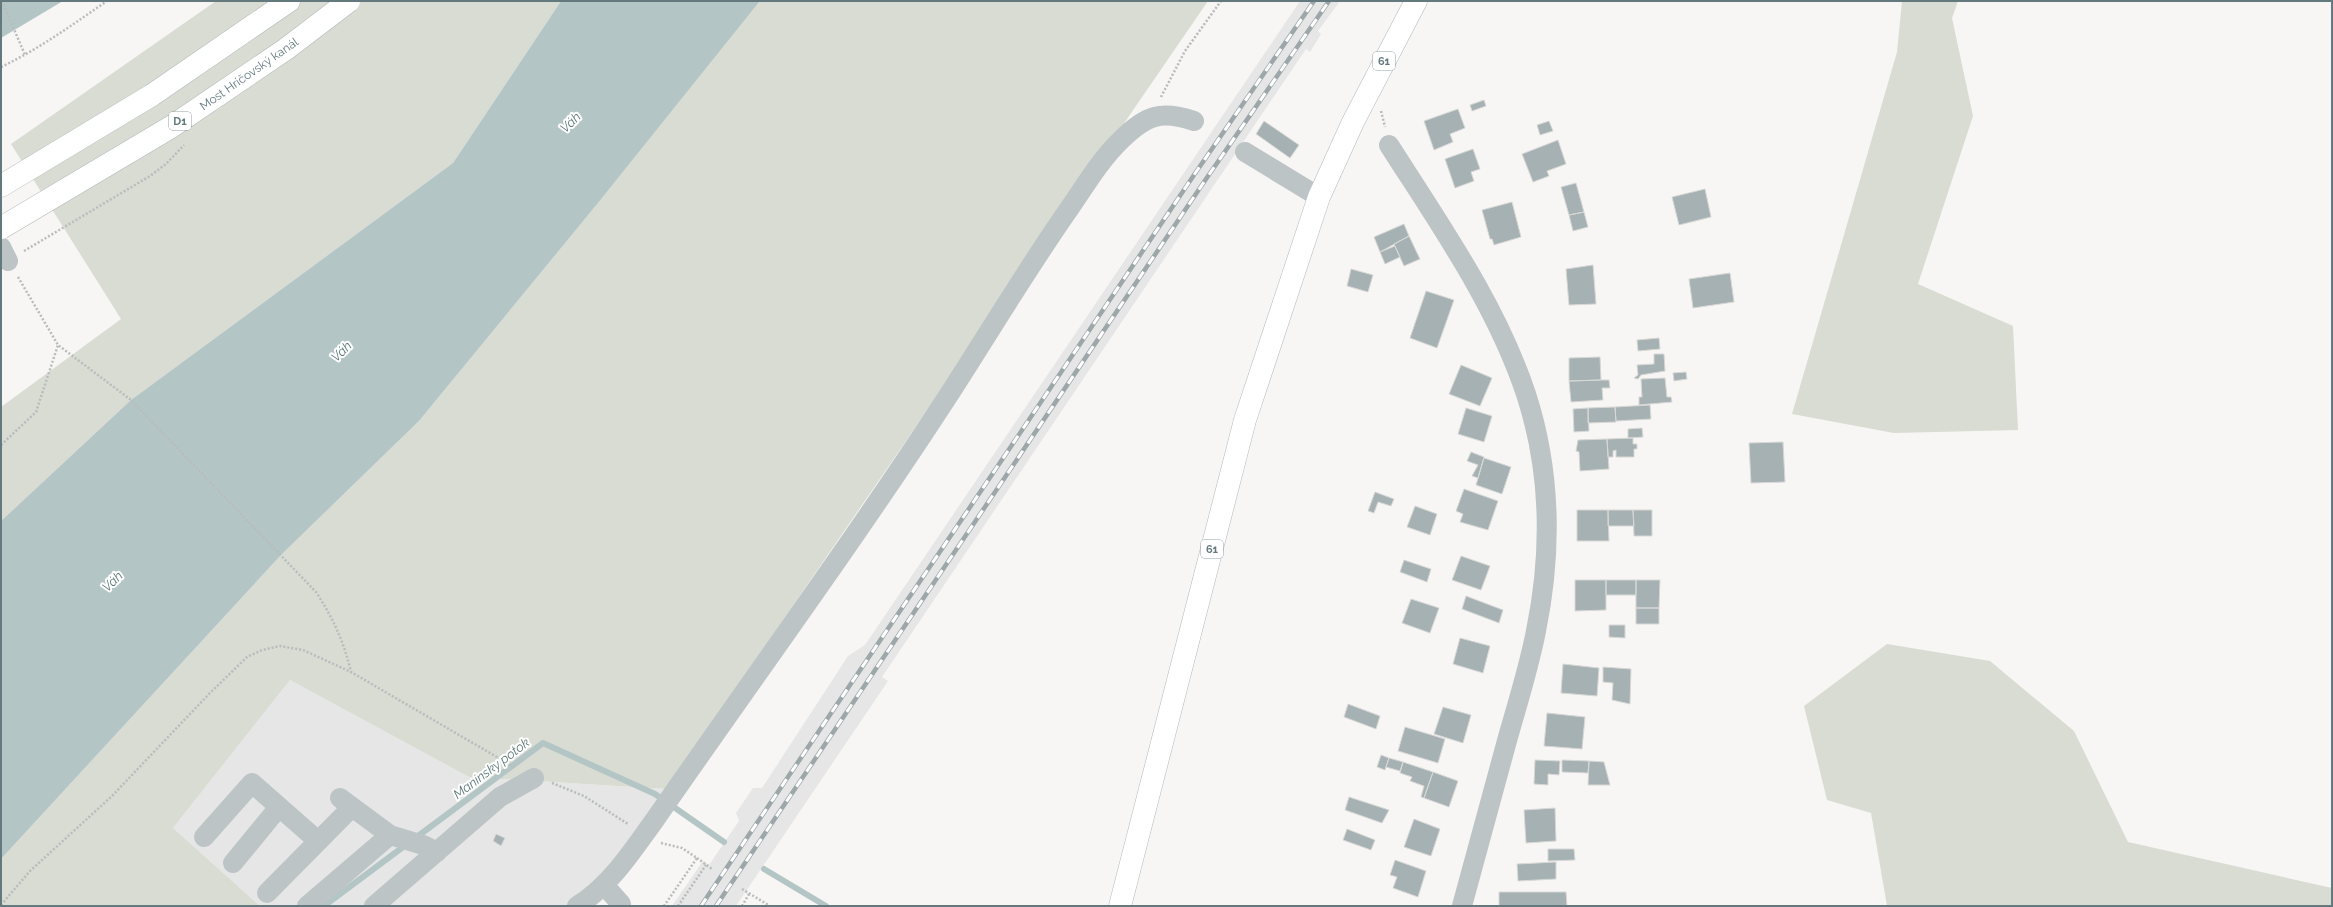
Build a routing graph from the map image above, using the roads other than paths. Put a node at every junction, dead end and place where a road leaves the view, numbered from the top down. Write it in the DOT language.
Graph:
graph roads {
  1 [pos="289,1"];
  2 [pos="349,1"];
  3 [pos="1416,1"];
  4 [pos="1194,122"];
  5 [pos="1389,146"];
  6 [pos="1245,152"];
  7 [pos="1,186"];
  8 [pos="1319,197"];
  9 [pos="1,228"];
  10 [pos="534,778"];
  11 [pos="279,807"];
  12 [pos="390,835"];
  13 [pos="204,837"];
  14 [pos="318,841"];
  15 [pos="437,852"];
  16 [pos="233,863"];
  17 [pos="604,885"];
  18 [pos="267,893"];
  19 [pos="307,906"];
  20 [pos="374,906"];
  21 [pos="577,906"];
  22 [pos="619,906"];
  23 [pos="1120,906"];
  24 [pos="1462,906"];
  1 -- 7 [label="main road"];
  2 -- 9 [label="main road, Most Hričovský kanál / D1, bridge"];
  3 -- 8 [label="main road, 61"];
  4 -- 17 [label="street"];
  5 -- 24 [label="street"];
  6 -- 8 [label="street"];
  8 -- 23 [label="main road, 61"];
  10 -- 15 [label="street"];
  11 -- 13 [label="street"];
  11 -- 14 [label="street"];
  11 -- 16 [label="street"];
  12 -- 14 [label="street"];
  12 -- 15 [label="street"];
  12 -- 19 [label="street"];
  14 -- 18 [label="street"];
  15 -- 20 [label="street"];
  17 -- 21 [label="street"];
  17 -- 22 [label="street"];
}
